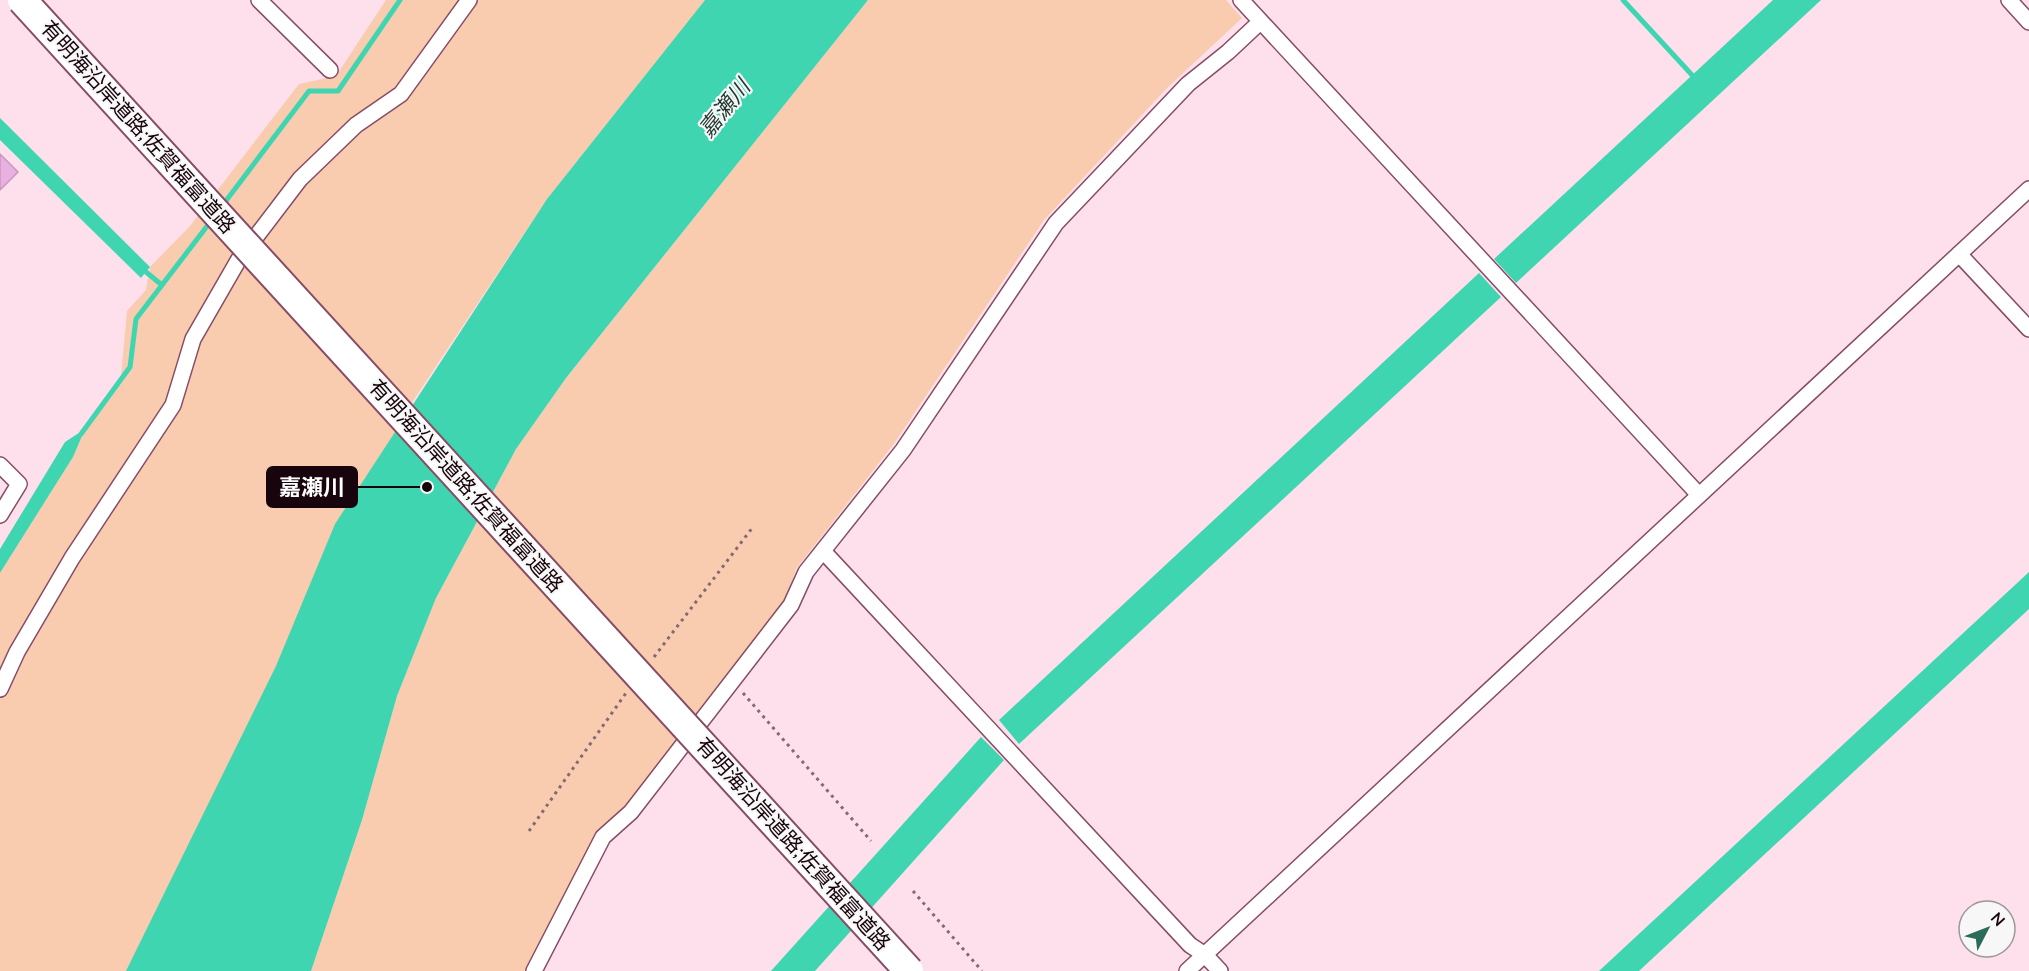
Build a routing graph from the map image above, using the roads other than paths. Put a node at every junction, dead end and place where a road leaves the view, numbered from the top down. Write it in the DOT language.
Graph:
graph roads {
  1 [pos="22,0"];
  2 [pos="259,0"];
  3 [pos="469,0"];
  4 [pos="1241,0"];
  5 [pos="2009,0"];
  6 [pos="1260,22"];
  7 [pos="2029,22"];
  8 [pos="330,70"];
  9 [pos="2029,189"];
  10 [pos="1959,254"];
  11 [pos="2029,329"];
  12 [pos="0,465"];
  13 [pos="1699,495"];
  14 [pos="0,516"];
  15 [pos="823,551"];
  16 [pos="0,689"];
  17 [pos="1204,955"];
  18 [pos="534,971"];
  19 [pos="909,971"];
  20 [pos="1187,971"];
  21 [pos="1220,971"];
  1 -- 19 [label="highway, 有明海沿岸道路;佐賀福富道路, bridge"];
  2 -- 8 [label="street"];
  3 -- 16 [label="street"];
  4 -- 6 [label="street"];
  5 -- 7 [label="street"];
  6 -- 13 [label="street"];
  6 -- 15 [label="street"];
  9 -- 10 [label="street"];
  10 -- 11 [label="street"];
  10 -- 13 [label="street"];
  12 -- 14 [label="street"];
  13 -- 17 [label="street"];
  15 -- 17 [label="street"];
  15 -- 18 [label="street"];
  17 -- 20 [label="street"];
  17 -- 21 [label="street"];
}
